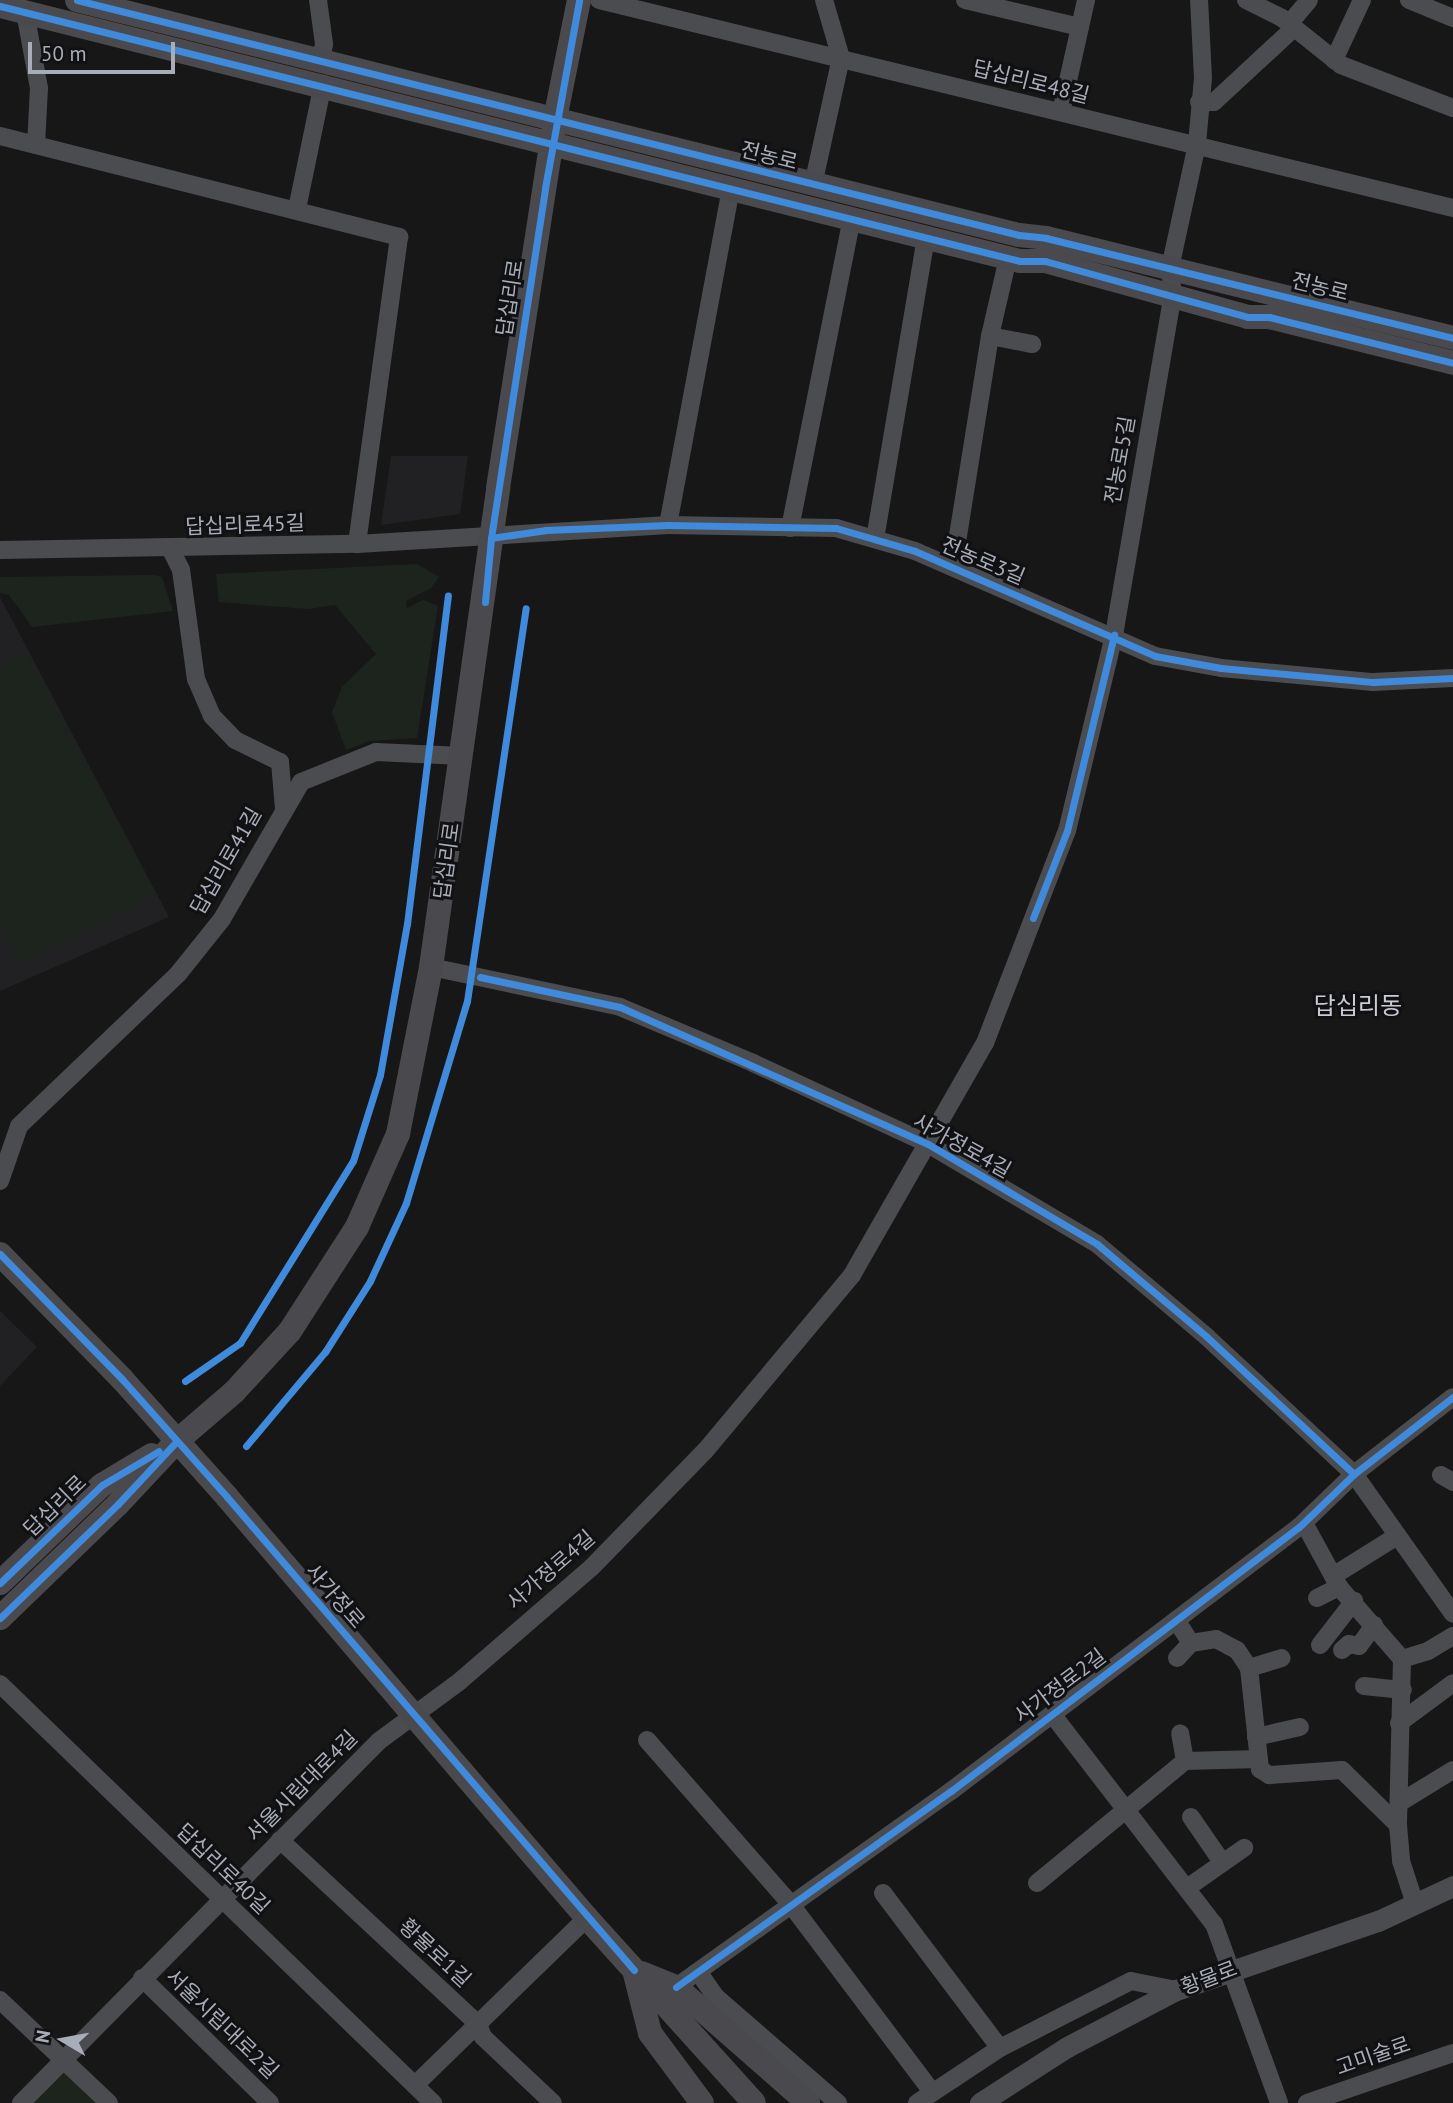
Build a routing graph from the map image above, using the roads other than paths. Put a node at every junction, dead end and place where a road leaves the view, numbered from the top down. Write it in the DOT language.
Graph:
graph roads {
  1 [pos="77,0"];
  2 [pos="318,0"];
  3 [pos="579,0"];
  4 [pos="599,0"];
  5 [pos="824,0"];
  6 [pos="965,0"];
  7 [pos="1086,0"];
  8 [pos="1199,0"];
  9 [pos="1309,0"];
  10 [pos="1362,0"];
  11 [pos="1409,0"];
  12 [pos="1257,2"];
  13 [pos="0,6"];
  14 [pos="25,12"];
  15 [pos="1453,18"];
  16 [pos="1291,26"];
  17 [pos="1080,27"];
  18 [pos="841,58"];
  19 [pos="321,59"];
  20 [pos="1334,60"];
  21 [pos="323,84"];
  22 [pos="1199,102"];
  23 [pos="1453,108"];
  24 [pos="1061,113"];
  25 [pos="554,130"];
  26 [pos="0,136"];
  27 [pos="1197,144"];
  28 [pos="36,145"];
  29 [pos="813,185"];
  30 [pos="731,188"];
  31 [pos="1453,208"];
  32 [pos="297,209"];
  33 [pos="852,219"];
  34 [pos="926,236"];
  35 [pos="1008,258"];
  36 [pos="1170,268"];
  37 [pos="1172,293"];
  38 [pos="990,336"];
  39 [pos="1453,338"];
  40 [pos="1032,344"];
  41 [pos="1453,363"];
  42 [pos="668,525"];
  43 [pos="790,528"];
  44 [pos="491,538"];
  45 [pos="875,539"];
  46 [pos="357,544"];
  47 [pos="0,550"];
  48 [pos="171,550"];
  49 [pos="953,567"];
  50 [pos="1114,635"];
  51 [pos="1453,678"];
  52 [pos="462,756"];
  53 [pos="284,808"];
  54 [pos="431,967"];
  55 [pos="928,1143"];
  56 [pos="0,1181"];
  57 [pos="0,1254"];
  58 [pos="1453,1397"];
  59 [pos="177,1441"];
  60 [pos="1354,1474"];
  61 [pos="1304,1523"];
  62 [pos="1397,1536"];
  63 [pos="1336,1581"];
  64 [pos="0,1583"];
  65 [pos="1447,1594"];
  66 [pos="1317,1598"];
  67 [pos="1354,1601"];
  68 [pos="1453,1614"];
  69 [pos="0,1618"];
  70 [pos="1176,1620"];
  71 [pos="1374,1625"];
  72 [pos="1453,1636"];
  73 [pos="1191,1643"];
  74 [pos="1320,1645"];
  75 [pos="1342,1650"];
  76 [pos="1177,1658"];
  77 [pos="1282,1658"];
  78 [pos="1402,1659"];
  79 [pos="1249,1668"];
  80 [pos="1453,1683"];
  81 [pos="0,1684"];
  82 [pos="1364,1686"];
  83 [pos="1403,1690"];
  84 [pos="1052,1714"];
  85 [pos="414,1715"];
  86 [pos="1399,1723"];
  87 [pos="1300,1727"];
  88 [pos="1180,1733"];
  89 [pos="1256,1737"];
  90 [pos="647,1740"];
  91 [pos="1259,1759"];
  92 [pos="1185,1761"];
  93 [pos="1453,1770"];
  94 [pos="1399,1803"];
  95 [pos="1128,1812"];
  96 [pos="1191,1816"];
  97 [pos="1398,1825"];
  98 [pos="280,1840"];
  99 [pos="1244,1848"];
  100 [pos="1222,1862"];
  101 [pos="1037,1883"];
  102 [pos="1453,1886"];
  103 [pos="1187,1888"];
  104 [pos="883,1893"];
  105 [pos="220,1898"];
  106 [pos="789,1902"];
  107 [pos="1415,1904"];
  108 [pos="587,1918"];
  109 [pos="1231,1969"];
  110 [pos="634,1970"];
  111 [pos="699,1973"];
  112 [pos="142,1978"];
  113 [pos="676,1987"];
  114 [pos="1176,1990"];
  115 [pos="0,2000"];
  116 [pos="478,2024"];
  117 [pos="1000,2048"];
  118 [pos="1453,2053"];
  119 [pos="64,2059"];
  120 [pos="415,2085"];
  121 [pos="932,2092"];
  122 [pos="21,2103"];
  123 [pos="109,2103"];
  124 [pos="270,2103"];
  125 [pos="433,2103"];
  126 [pos="552,2103"];
  127 [pos="702,2103"];
  128 [pos="754,2103"];
  129 [pos="808,2103"];
  130 [pos="838,2103"];
  131 [pos="917,2103"];
  132 [pos="980,2103"];
  133 [pos="1279,2103"];
  134 [pos="1307,2103"];
  1 -- 19 [label="main road, 전농로"];
  2 -- 19 [label="street"];
  3 -- 25 [label="main road, 답십리로"];
  4 -- 18 [label="street, 답십리로48길"];
  5 -- 18 [label="street"];
  6 -- 17 [label="street"];
  7 -- 17 [label="street"];
  8 -- 22 [label="street"];
  9 -- 16 [label="street"];
  10 -- 20 [label="street"];
  11 -- 15 [label="street"];
  12 -- 16 [label="street"];
  13 -- 14 [label="main road, 전농로"];
  14 -- 21 [label="main road, 전농로"];
  14 -- 28 [label="street"];
  16 -- 20 [label="street"];
  16 -- 22 [label="street"];
  17 -- 24 [label="street"];
  18 -- 24 [label="street, 답십리로48길"];
  18 -- 29 [label="street"];
  19 -- 25 [label="main road, 전농로"];
  20 -- 23 [label="street"];
  21 -- 25 [label="main road, 전농로"];
  21 -- 32 [label="street"];
  22 -- 27 [label="street"];
  24 -- 27 [label="street, 답십리로48길"];
  25 -- 29 [label="main road, 전농로"];
  25 -- 30 [label="main road, 전농로"];
  25 -- 44 [label="main road, 답십리로"];
  26 -- 28 [label="street"];
  27 -- 31 [label="street, 답십리로48길"];
  27 -- 36 [label="street"];
  28 -- 32 [label="street"];
  29 -- 36 [label="main road, 전농로"];
  30 -- 33 [label="main road, 전농로"];
  30 -- 42 [label="street, 전농로"];
  32 -- 46 [label="street"];
  33 -- 34 [label="main road, 전농로"];
  33 -- 43 [label="street"];
  34 -- 35 [label="main road, 전농로"];
  34 -- 45 [label="street"];
  35 -- 37 [label="main road, 전농로"];
  35 -- 38 [label="street, 전농로3길"];
  36 -- 37 [label="street"];
  36 -- 39 [label="main road, 전농로"];
  37 -- 41 [label="main road, 전농로"];
  37 -- 50 [label="street, 전농로5길"];
  38 -- 40 [label="street"];
  38 -- 49 [label="street, 전농로3길"];
  42 -- 43 [label="street, 전농로3길"];
  42 -- 44 [label="street, 전농로3길"];
  43 -- 45 [label="street, 전농로3길"];
  44 -- 46 [label="street, 답십리로45길"];
  44 -- 52 [label="main road, 답십리로"];
  45 -- 49 [label="street, 전농로3길"];
  46 -- 48 [label="street, 답십리로45길"];
  47 -- 48 [label="street, 답십리로45길"];
  48 -- 53 [label="street"];
  49 -- 50 [label="street, 전농로3길"];
  50 -- 51 [label="street, 전농로3길"];
  50 -- 55 [label="street, 사가정로4길"];
  52 -- 53 [label="street, 답십리로41길"];
  52 -- 54 [label="main road, 답십리로"];
  53 -- 56 [label="street, 답십리로41길"];
  54 -- 55 [label="street, 사가정로4길"];
  54 -- 59 [label="main road, 답십리로"];
  55 -- 60 [label="street, 사가정로4길"];
  55 -- 85 [label="street, 사가정로4길"];
  57 -- 59 [label="main road, 사가정로"];
  58 -- 60 [label="street, 사가정로2길"];
  59 -- 64 [label="main road, 답십리로"];
  59 -- 69 [label="main road, 답십리로"];
  59 -- 85 [label="main road, 사가정로"];
  60 -- 61 [label="street, 사가정로2길"];
  60 -- 62 [label="street, 사가정로4길"];
  61 -- 63 [label="street"];
  61 -- 70 [label="street, 사가정로2길"];
  62 -- 63 [label="street"];
  62 -- 65 [label="street, 사가정로4길"];
  63 -- 66 [label="street"];
  63 -- 67 [label="street"];
  65 -- 68 [label="street, 사가정로4길"];
  67 -- 71 [label="street"];
  67 -- 74 [label="street"];
  70 -- 73 [label="street"];
  70 -- 84 [label="street, 사가정로2길"];
  71 -- 75 [label="street"];
  71 -- 78 [label="street"];
  72 -- 78 [label="street"];
  73 -- 76 [label="street"];
  73 -- 79 [label="street"];
  77 -- 79 [label="street"];
  78 -- 83 [label="street"];
  79 -- 89 [label="street"];
  80 -- 86 [label="street"];
  81 -- 105 [label="street, 답십리로40길"];
  82 -- 83 [label="street"];
  83 -- 86 [label="street"];
  84 -- 95 [label="street"];
  84 -- 106 [label="street, 사가정로2길"];
  85 -- 98 [label="street, 서울시립대로4길"];
  85 -- 108 [label="main road, 사가정로"];
  86 -- 94 [label="street"];
  87 -- 89 [label="street"];
  88 -- 92 [label="street"];
  89 -- 91 [label="street"];
  90 -- 106 [label="street"];
  91 -- 92 [label="street"];
  91 -- 97 [label="street"];
  92 -- 95 [label="street"];
  93 -- 94 [label="street"];
  94 -- 97 [label="street"];
  95 -- 101 [label="street"];
  95 -- 103 [label="street"];
  96 -- 100 [label="street"];
  97 -- 107 [label="street"];
  98 -- 105 [label="street, 서울시립대로4길"];
  98 -- 116 [label="street, 황물로1길"];
  99 -- 100 [label="street"];
  100 -- 103 [label="street"];
  102 -- 107 [label="street, 황물로"];
  103 -- 109 [label="street"];
  104 -- 117 [label="street"];
  105 -- 112 [label="street, 서울시립대로4길"];
  105 -- 120 [label="street, 답십리로40길"];
  106 -- 111 [label="street, 사가정로2길"];
  106 -- 121 [label="street"];
  107 -- 109 [label="street, 황물로"];
  108 -- 110 [label="main road, 사가정로"];
  108 -- 116 [label="street"];
  109 -- 114 [label="street, 황물로"];
  109 -- 133 [label="street"];
  110 -- 113 [label="main road"];
  110 -- 127 [label="main road"];
  110 -- 128 [label="main road, 사가정로"];
  111 -- 113 [label="street, 사가정로2길"];
  111 -- 130 [label="street"];
  112 -- 119 [label="street, 서울시립대로4길"];
  112 -- 124 [label="street, 서울시립대로2길"];
  113 -- 129 [label="main road"];
  114 -- 117 [label="street"];
  114 -- 132 [label="street, 황물로"];
  115 -- 119 [label="street"];
  116 -- 120 [label="street"];
  116 -- 126 [label="street, 황물로1길"];
  117 -- 121 [label="street"];
  118 -- 134 [label="street, 고미술로"];
  119 -- 122 [label="street, 서울시립대로4길"];
  119 -- 123 [label="street"];
  120 -- 125 [label="street, 답십리로40길"];
  121 -- 131 [label="street"];
}
